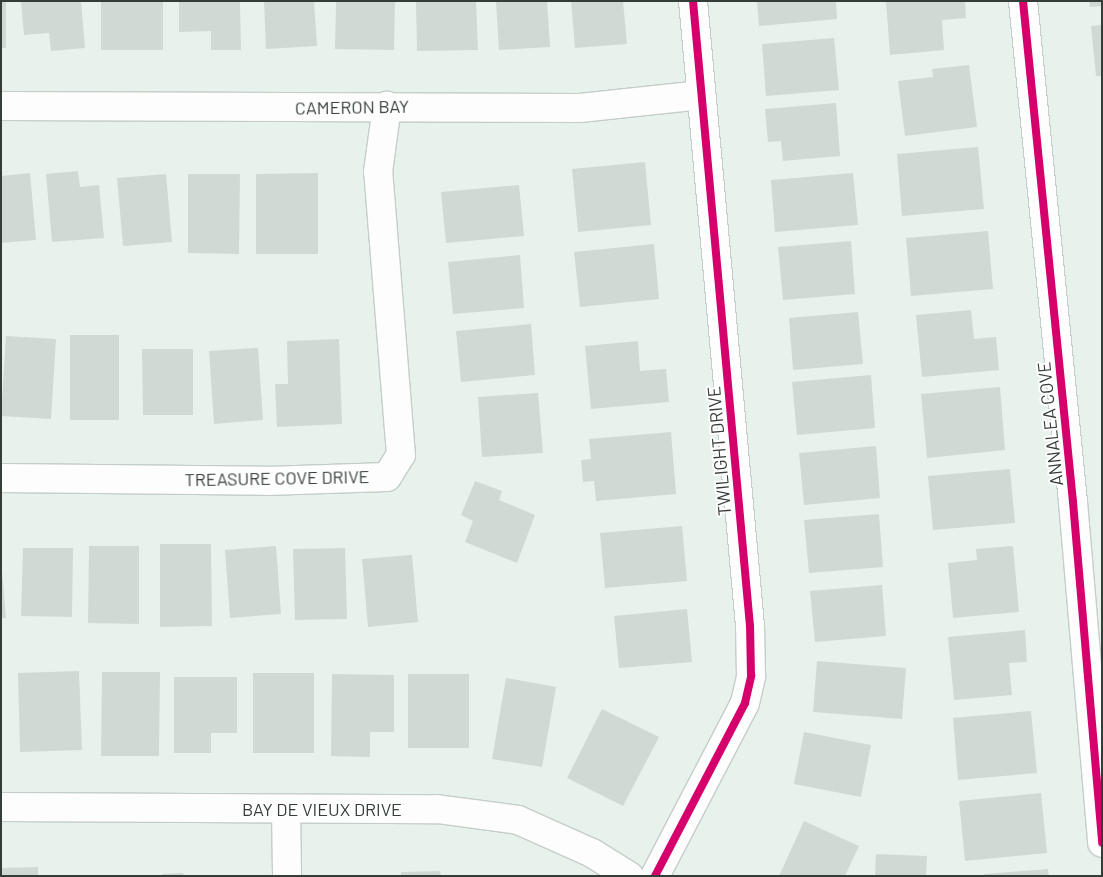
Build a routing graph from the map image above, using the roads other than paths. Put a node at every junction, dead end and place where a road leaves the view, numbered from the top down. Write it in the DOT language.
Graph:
graph roads {
  1 [pos="693,1"];
  2 [pos="1023,1"];
  3 [pos="701,96"];
  4 [pos="1,106"];
  5 [pos="387,106"];
  6 [pos="1,478"];
  7 [pos="1,807"];
  8 [pos="286,809"];
  9 [pos="1102,843"];
  10 [pos="287,876"];
  11 [pos="629,876"];
  12 [pos="655,876"];
  1 -- 3 [label="street, TWILIGHT DRIVE"];
  2 -- 9 [label="street, ANNALEA COVE"];
  3 -- 5 [label="street, CAMERON BAY"];
  3 -- 12 [label="street, TWILIGHT DRIVE"];
  4 -- 5 [label="street, CAMERON BAY"];
  5 -- 6 [label="street, TREASURE COVE DRIVE"];
  7 -- 8 [label="street, BAY DE VIEUX DRIVE"];
  8 -- 10 [label="street"];
  8 -- 11 [label="street, BAY DE VIEUX DRIVE"];
}
